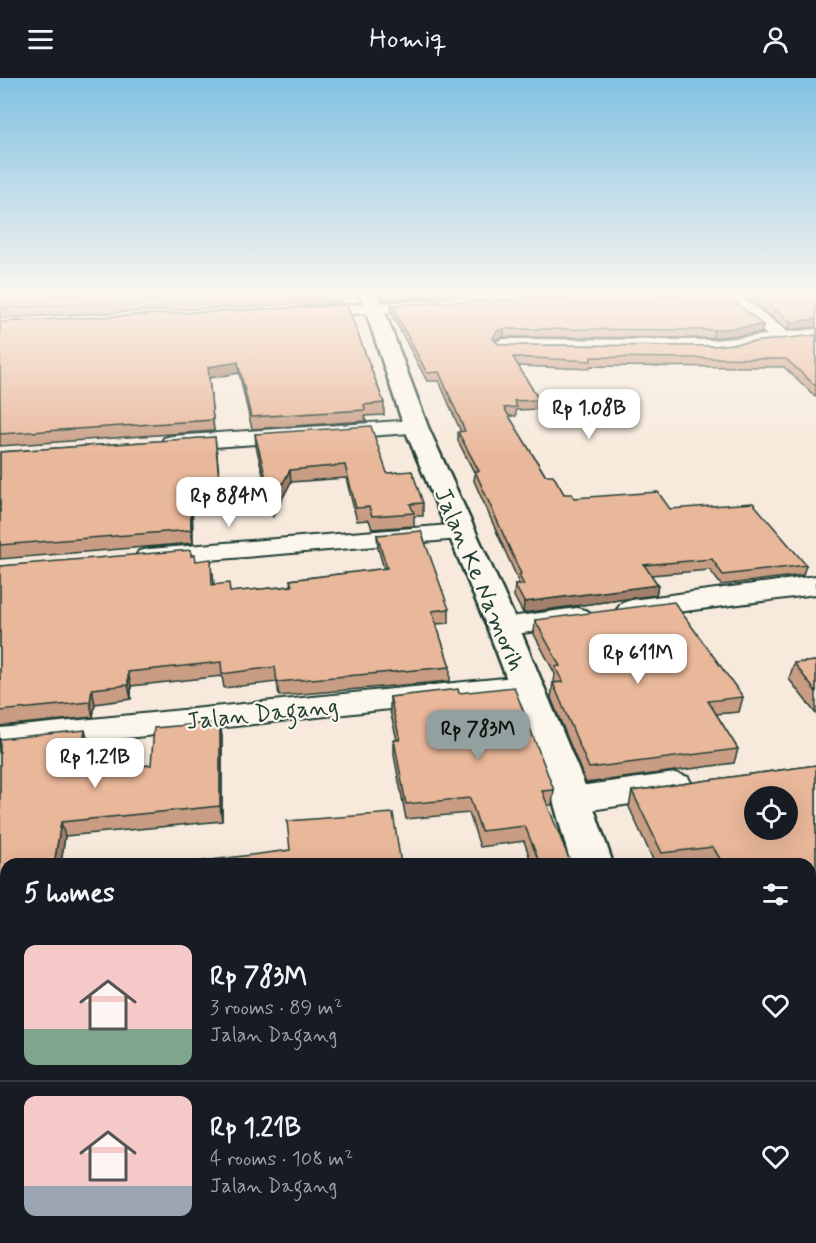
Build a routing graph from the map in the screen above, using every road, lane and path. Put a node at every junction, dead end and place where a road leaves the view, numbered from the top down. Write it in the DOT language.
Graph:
graph roads {
  1 [pos="388,348"];
  2 [pos="416,427"];
  3 [pos="154,444"];
  4 [pos="462,532"];
  5 [pos="119,560"];
  6 [pos="816,585"];
  7 [pos="503,627"];
  8 [pos="525,686"];
  9 [pos="0,740"];
  10 [pos="711,781"];
  11 [pos="572,800"];
  12 [pos="590,858"];
  1 -- 2 [label="street, Jalan Ke Namorih"];
  2 -- 3 [label="street"];
  2 -- 4 [label="street, Jalan Ke Namorih"];
  4 -- 5 [label="street"];
  4 -- 7 [label="street, Jalan Ke Namorih"];
  6 -- 7 [label="street"];
  7 -- 8 [label="street, Jalan Ke Namorih"];
  8 -- 9 [label="street, Jalan Dagang"];
  8 -- 11 [label="street, Jalan Ke Namorih"];
  10 -- 11 [label="street"];
  11 -- 12 [label="street, Jalan Ke Namorih"];
}
